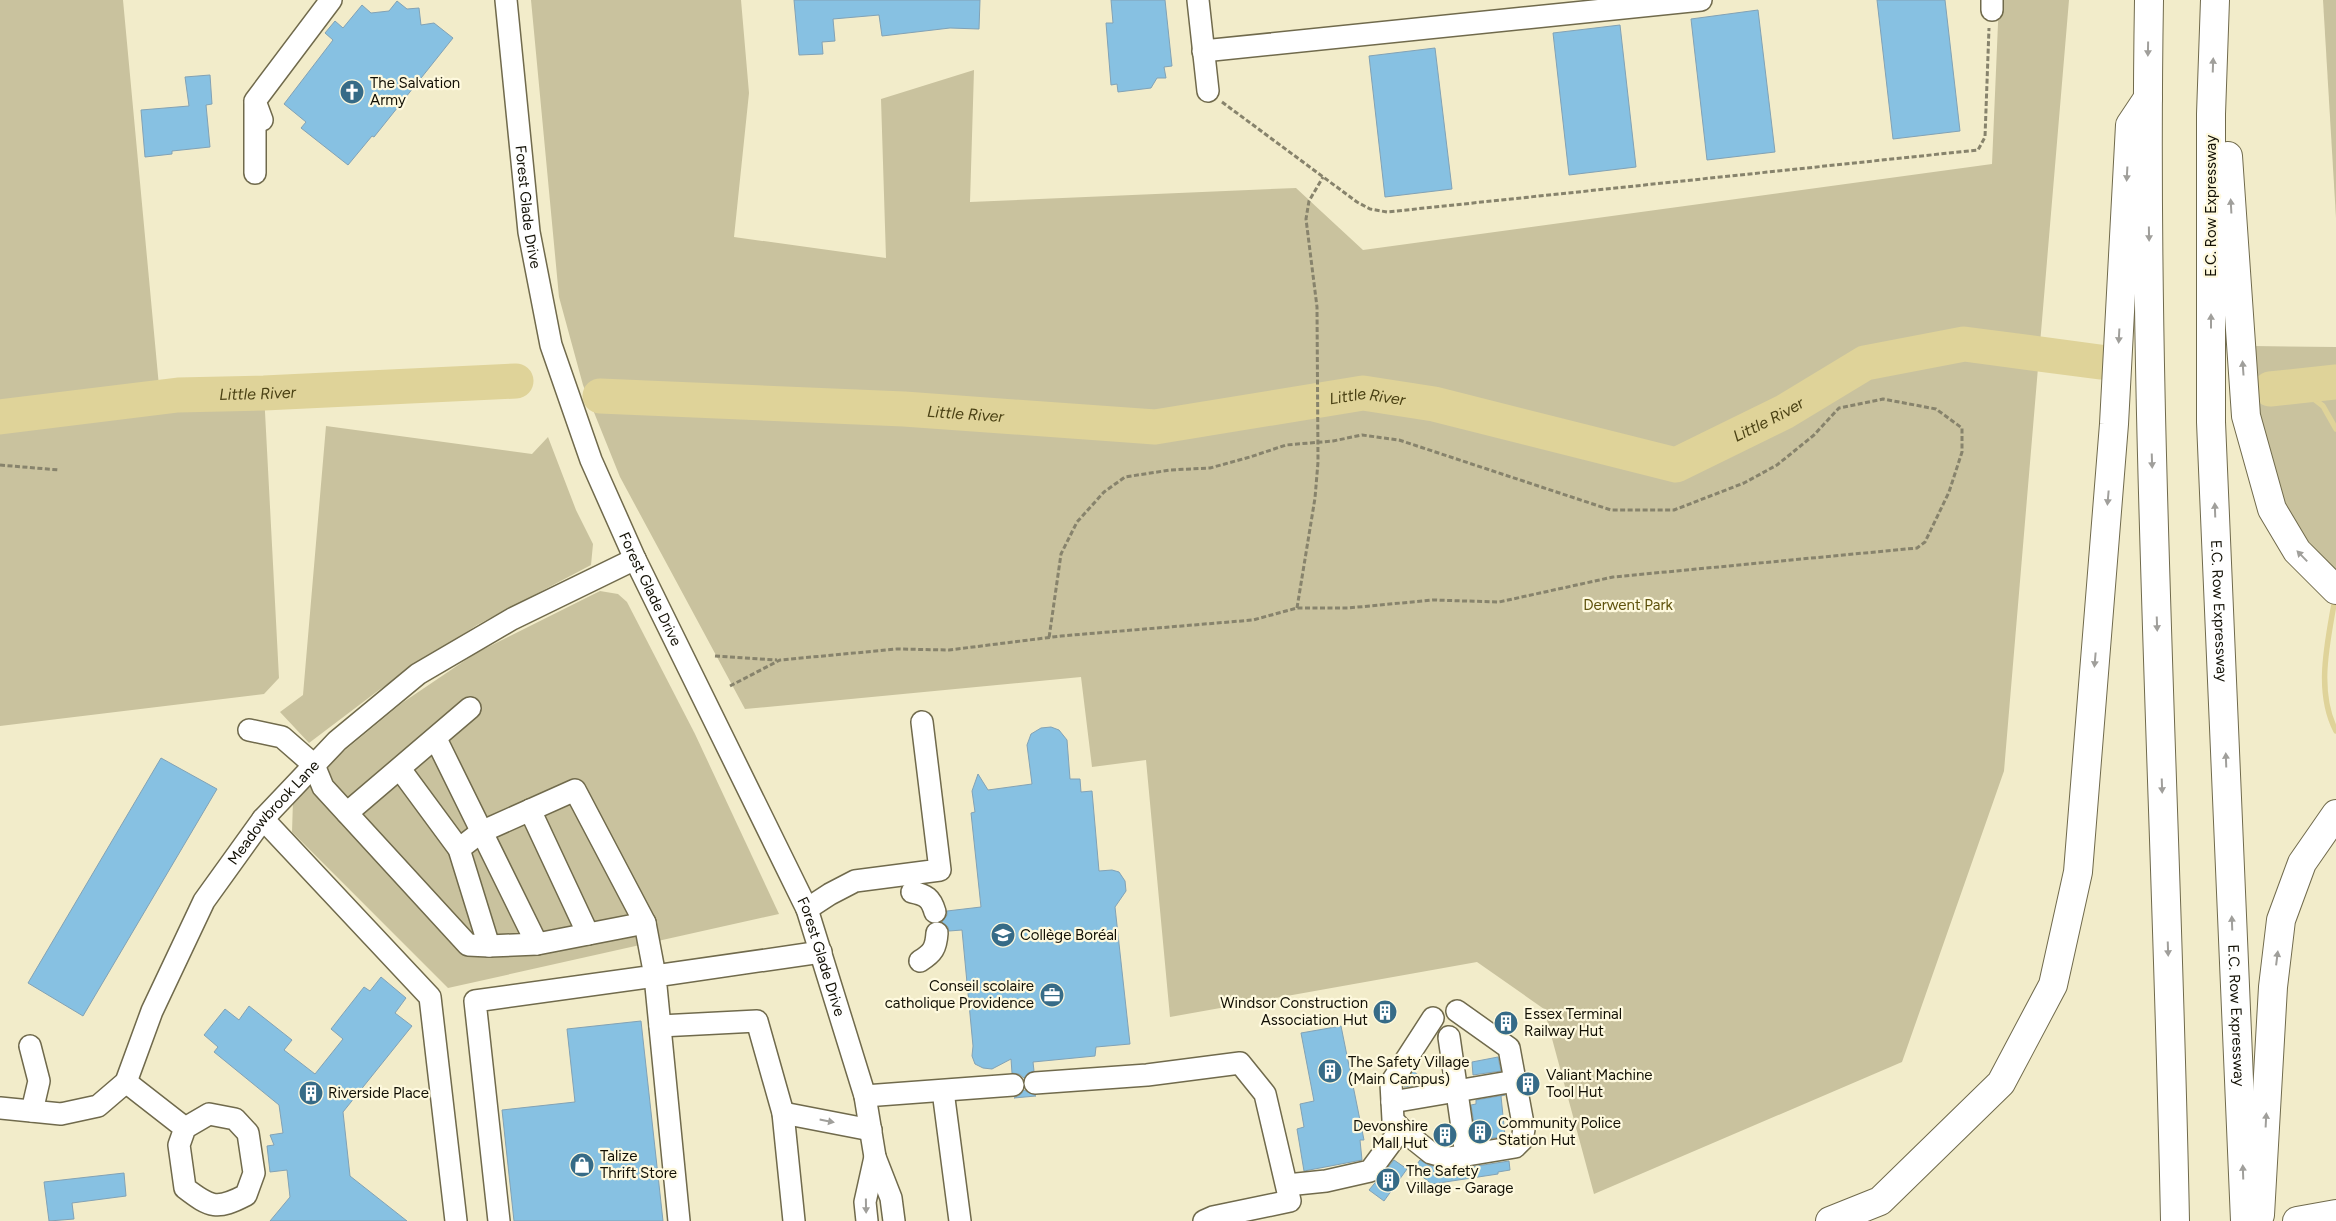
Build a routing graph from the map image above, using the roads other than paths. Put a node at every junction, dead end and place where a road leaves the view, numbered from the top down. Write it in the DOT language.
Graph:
graph roads {
  1 [pos="331,0"];
  2 [pos="506,0"];
  3 [pos="1198,0"];
  4 [pos="1701,0"];
  5 [pos="2149,0"];
  6 [pos="2215,0"];
  7 [pos="1203,52"];
  8 [pos="1208,91"];
  9 [pos="2148,98"];
  10 [pos="2211,114"];
  11 [pos="255,173"];
  12 [pos="635,559"];
  13 [pos="2336,590"];
  14 [pos="470,708"];
  15 [pos="922,722"];
  16 [pos="249,730"];
  17 [pos="436,739"];
  18 [pos="314,765"];
  19 [pos="400,769"];
  20 [pos="530,810"];
  21 [pos="347,813"];
  22 [pos="2336,814"];
  23 [pos="263,819"];
  24 [pos="481,832"];
  25 [pos="459,849"];
  26 [pos="912,892"];
  27 [pos="807,909"];
  28 [pos="646,923"];
  29 [pos="588,934"];
  30 [pos="536,944"];
  31 [pos="489,946"];
  32 [pos="821,952"];
  33 [pos="920,961"];
  34 [pos="655,976"];
  35 [pos="1457,1011"];
  36 [pos="1433,1018"];
  37 [pos="660,1026"];
  38 [pos="1449,1037"];
  39 [pos="30,1046"];
  40 [pos="1515,1081"];
  41 [pos="126,1082"];
  42 [pos="1035,1083"];
  43 [pos="1013,1085"];
  44 [pos="943,1091"];
  45 [pos="1458,1091"];
  46 [pos="865,1096"];
  47 [pos="1392,1102"];
  48 [pos="0,1108"];
  49 [pos="32,1111"];
  50 [pos="783,1112"];
  51 [pos="185,1128"];
  52 [pos="1401,1129"];
  53 [pos="871,1130"];
  54 [pos="2174,1152"];
  55 [pos="1466,1155"];
  56 [pos="875,1157"];
  57 [pos="1287,1185"];
  58 [pos="456,1221"];
  59 [pos="499,1221"];
  60 [pos="680,1221"];
  61 [pos="794,1221"];
  62 [pos="867,1221"];
  63 [pos="894,1221"];
  64 [pos="960,1221"];
  65 [pos="1204,1221"];
  66 [pos="1830,1221"];
  67 [pos="2169,1221"];
  68 [pos="2175,1221"];
  69 [pos="2245,1221"];
  70 [pos="2260,1221"];
  1 -- 11 [label="street"];
  2 -- 12 [label="street, Forest Glade Drive"];
  3 -- 7 [label="street"];
  4 -- 7 [label="street"];
  5 -- 9 [label="highway, one-way"];
  10 -- 6 [label="highway, E.C. Row Expressway, one-way"];
  7 -- 8 [label="street"];
  9 -- 54 [label="highway, one-way"];
  9 -- 66 [label="highway, one-way"];
  13 -- 10 [label="highway, one-way"];
  69 -- 10 [label="highway, E.C. Row Expressway, one-way"];
  12 -- 18 [label="street, Meadowbrook Lane"];
  12 -- 27 [label="street, Forest Glade Drive"];
  14 -- 17 [label="street"];
  15 -- 27 [label="street"];
  16 -- 18 [label="street"];
  17 -- 19 [label="street"];
  17 -- 24 [label="street"];
  18 -- 21 [label="street"];
  18 -- 23 [label="street, Meadowbrook Lane"];
  19 -- 21 [label="street"];
  19 -- 25 [label="street"];
  20 -- 24 [label="street"];
  20 -- 28 [label="street"];
  20 -- 29 [label="street"];
  21 -- 31 [label="street"];
  70 -- 22 [label="highway, one-way"];
  23 -- 41 [label="street, Meadowbrook Lane"];
  23 -- 58 [label="street"];
  24 -- 25 [label="street"];
  24 -- 30 [label="street"];
  25 -- 31 [label="street"];
  26 -- 33 [label="street"];
  27 -- 32 [label="street, Forest Glade Drive"];
  28 -- 29 [label="street"];
  28 -- 34 [label="street"];
  29 -- 30 [label="street"];
  30 -- 31 [label="street"];
  32 -- 34 [label="street"];
  32 -- 46 [label="street, Forest Glade Drive"];
  34 -- 37 [label="street"];
  34 -- 59 [label="street"];
  35 -- 36 [label="street"];
  35 -- 38 [label="street"];
  35 -- 40 [label="street"];
  36 -- 38 [label="street"];
  36 -- 47 [label="street"];
  37 -- 50 [label="street"];
  37 -- 60 [label="street"];
  38 -- 45 [label="street"];
  39 -- 49 [label="street"];
  40 -- 45 [label="street"];
  40 -- 55 [label="street"];
  41 -- 49 [label="street, Meadowbrook Lane"];
  41 -- 51 [label="street"];
  42 -- 57 [label="street"];
  43 -- 44 [label="street"];
  44 -- 46 [label="street"];
  44 -- 64 [label="street"];
  45 -- 47 [label="street"];
  45 -- 55 [label="street"];
  46 -- 53 [label="street, Forest Glade Drive"];
  47 -- 52 [label="street"];
  48 -- 49 [label="street, Meadowbrook Lane"];
  50 -- 53 [label="street, one-way"];
  50 -- 61 [label="street"];
  52 -- 55 [label="street"];
  52 -- 57 [label="street"];
  53 -- 56 [label="street, Forest Glade Drive"];
  54 -- 67 [label="highway"];
  54 -- 68 [label="highway"];
  56 -- 62 [label="street, Forest Glade Drive, one-way"];
  56 -- 63 [label="street, Forest Glade Drive"];
  57 -- 65 [label="street"];
}
